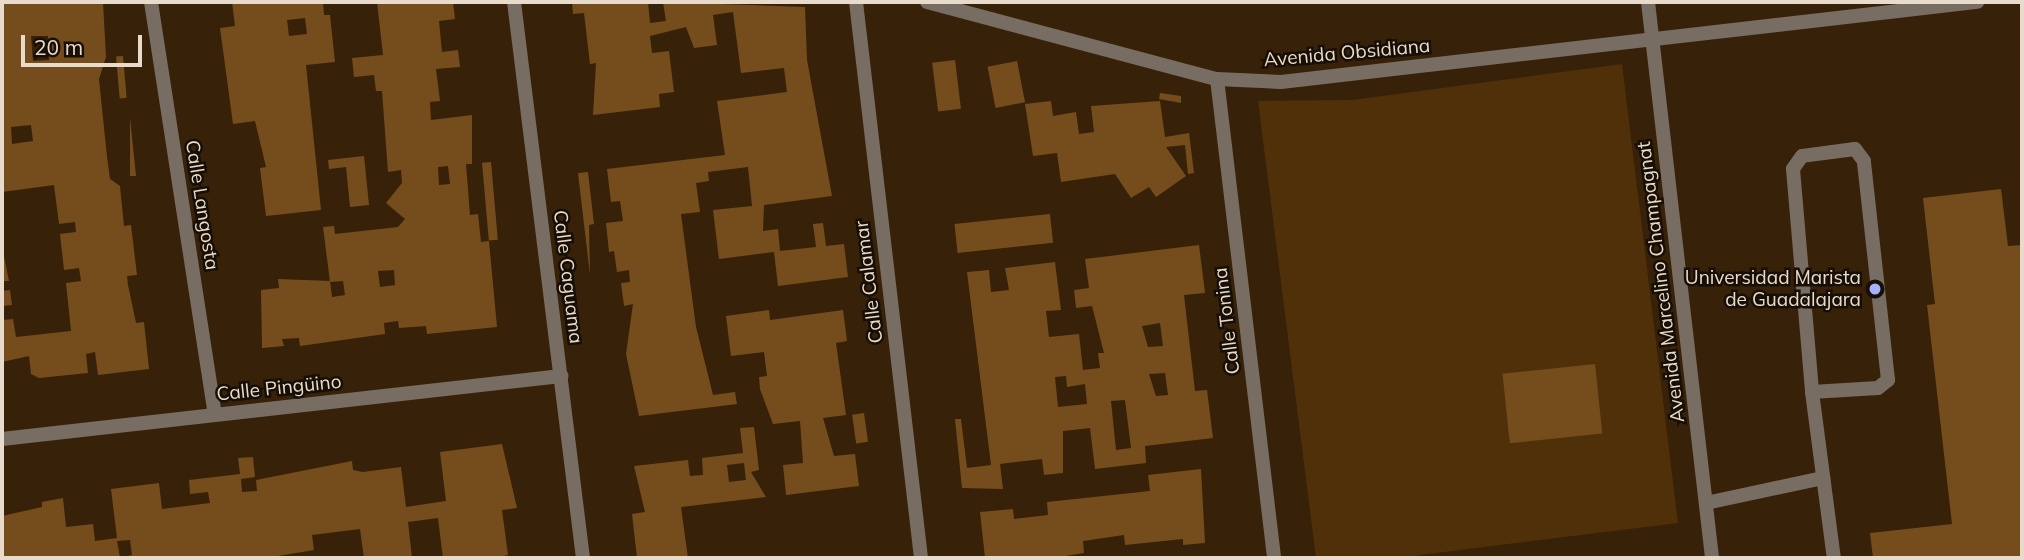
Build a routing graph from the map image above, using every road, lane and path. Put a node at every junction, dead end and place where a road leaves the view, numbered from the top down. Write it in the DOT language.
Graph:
graph roads {
  1 [pos="151,2"];
  2 [pos="514,2"];
  3 [pos="856,2"];
  4 [pos="927,2"];
  5 [pos="1648,2"];
  6 [pos="1977,2"];
  7 [pos="1653,42"];
  8 [pos="1217,79"];
  9 [pos="561,376"];
  10 [pos="1812,392"];
  11 [pos="215,414"];
  12 [pos="2,439"];
  13 [pos="1823,478"];
  14 [pos="1706,503"];
  15 [pos="583,558"];
  16 [pos="921,558"];
  17 [pos="1274,558"];
  18 [pos="1712,558"];
  19 [pos="1834,558"];
  1 -- 11 [label="street, Calle Langosta"];
  2 -- 9 [label="street, Calle Caguama"];
  3 -- 16 [label="street, Calle Calamar"];
  4 -- 8 [label="street, Avenida Obsidiana"];
  5 -- 7 [label="street, Avenida Marcelino Champagnat"];
  6 -- 7 [label="street, Avenida Obsidiana"];
  7 -- 8 [label="street, Avenida Obsidiana"];
  7 -- 14 [label="street, Avenida Marcelino Champagnat"];
  8 -- 17 [label="street, Calle Tonina"];
  9 -- 11 [label="street, Calle Pingüino"];
  9 -- 15 [label="street, Calle Caguama"];
  10 -- 10 [label="street"];
  10 -- 13 [label="street"];
  11 -- 12 [label="street, Calle Pingüino"];
  13 -- 14 [label="street"];
  13 -- 19 [label="street"];
  14 -- 18 [label="street, Avenida Marcelino Champagnat"];
}
